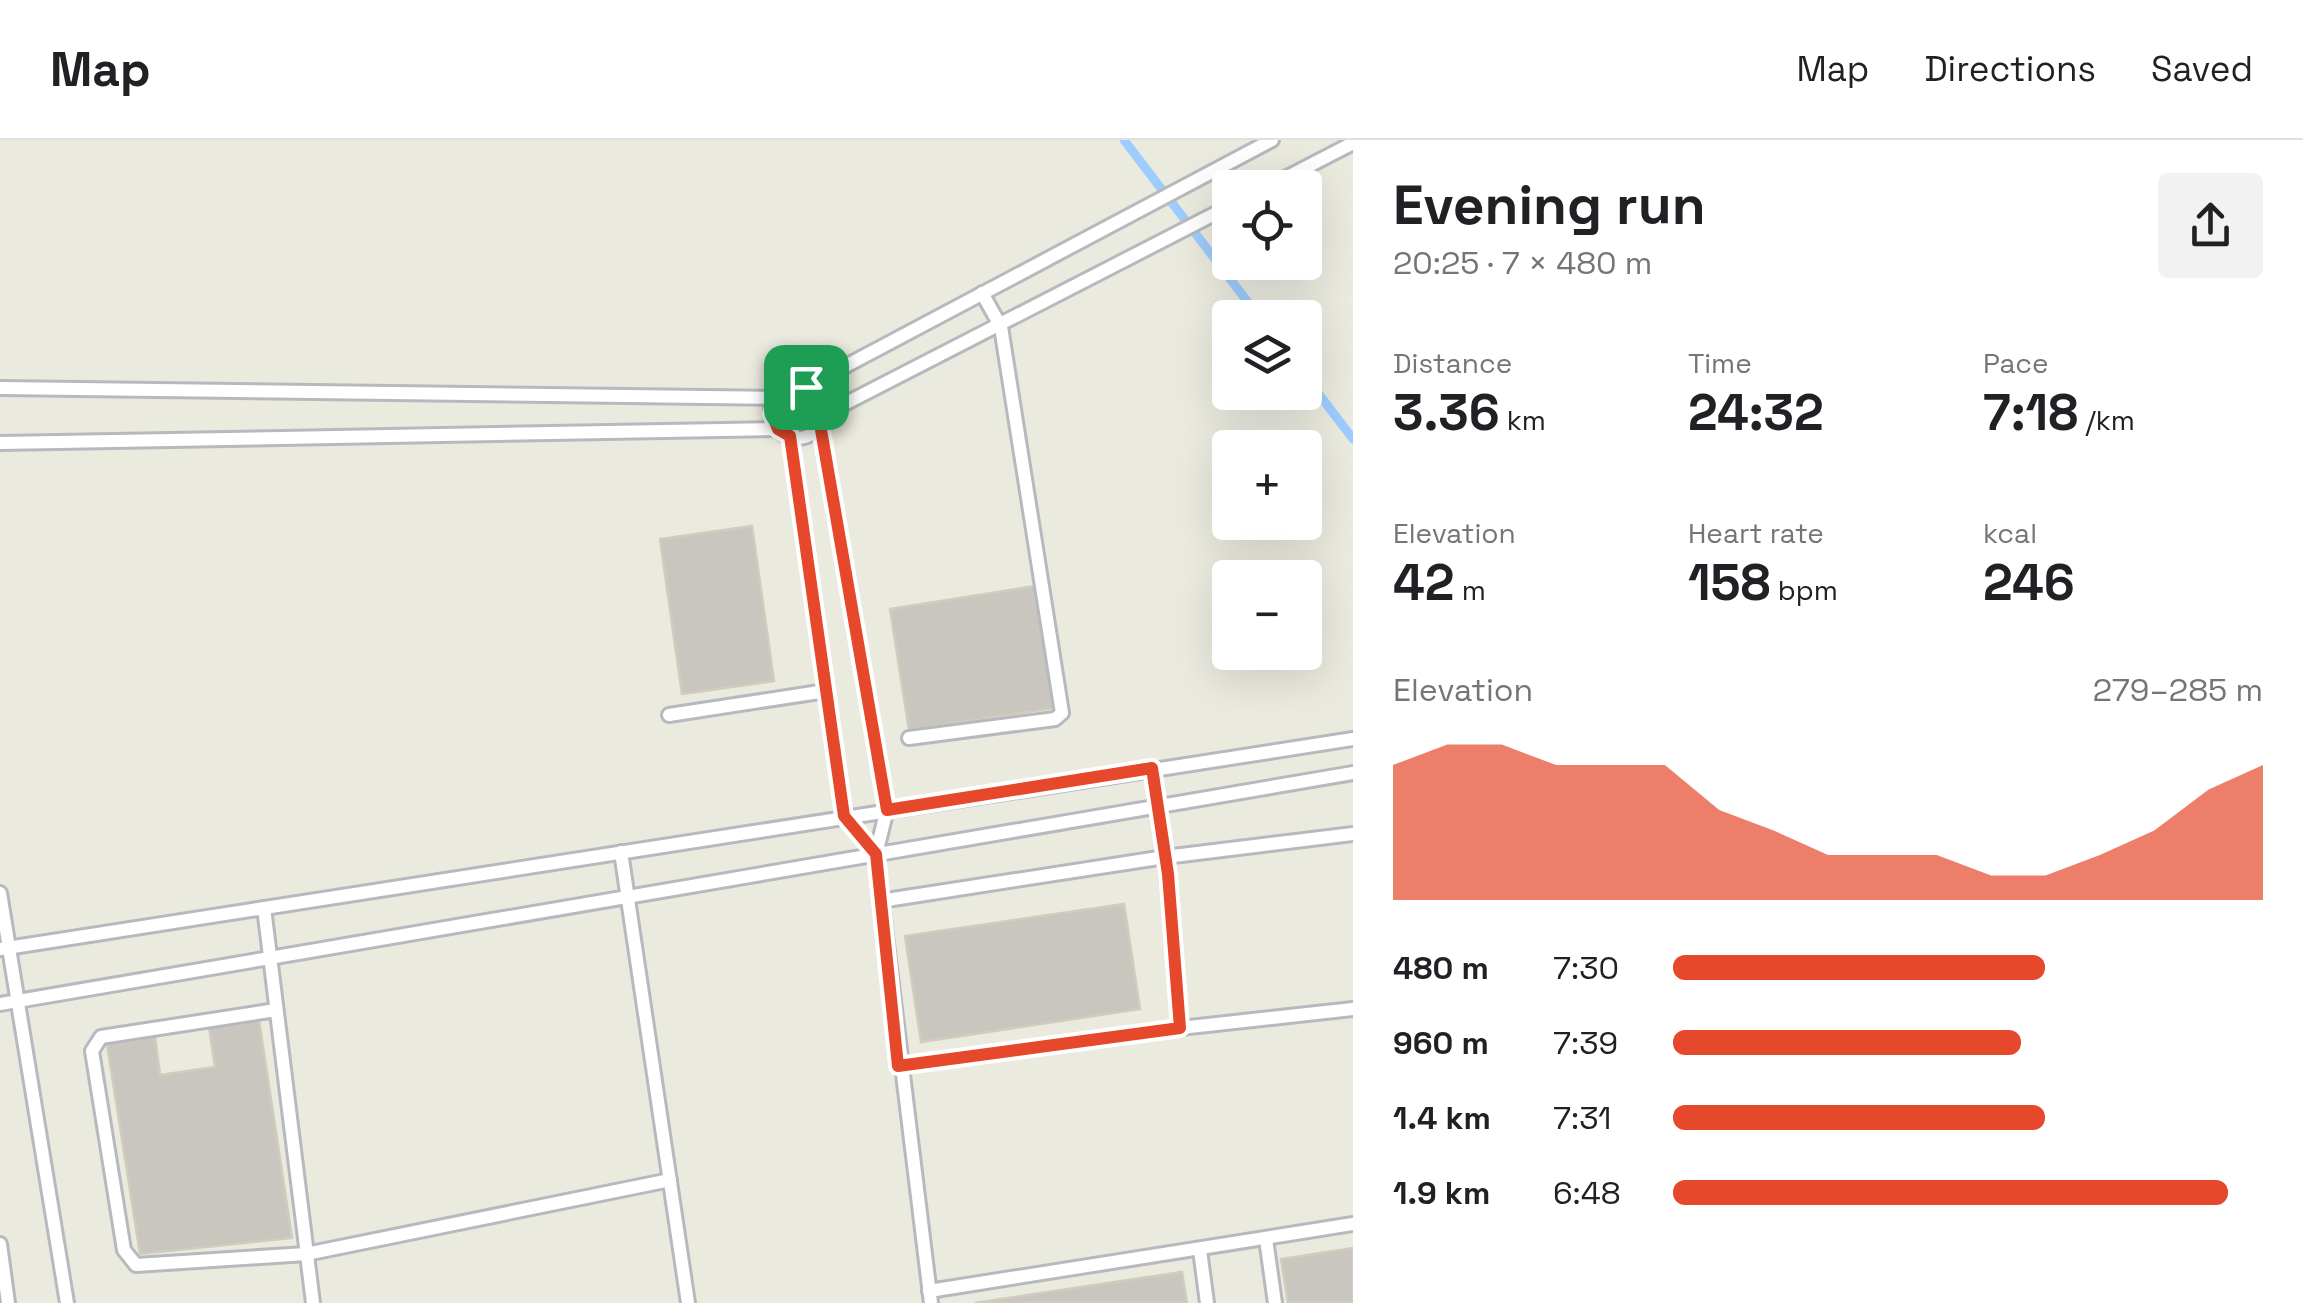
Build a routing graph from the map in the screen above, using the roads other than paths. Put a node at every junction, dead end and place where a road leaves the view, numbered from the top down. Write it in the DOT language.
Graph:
graph roads {
  1 [pos="1272,140"];
  2 [pos="1353,143"];
  3 [pos="1301,170"];
  4 [pos="1212,215"];
  5 [pos="982,292"];
  6 [pos="1000,327"];
  7 [pos="806,387"];
  8 [pos="0,388"];
  9 [pos="775,398"];
  10 [pos="822,420"];
  11 [pos="784,433"];
  12 [pos="0,442"];
  13 [pos="826,691"];
  14 [pos="669,715"];
  15 [pos="909,738"];
  16 [pos="1353,738"];
  17 [pos="1152,768"];
  18 [pos="1353,772"];
  19 [pos="1158,806"];
  20 [pos="887,810"];
  21 [pos="844,816"];
  22 [pos="1353,834"];
  23 [pos="620,852"];
  24 [pos="876,854"];
  25 [pos="1165,858"];
  26 [pos="0,893"];
  27 [pos="627,896"];
  28 [pos="880,901"];
  29 [pos="264,908"];
  30 [pos="4,948"];
  31 [pos="270,956"];
  32 [pos="18,1000"];
  33 [pos="0,1004"];
  34 [pos="276,1010"];
  35 [pos="1353,1010"];
  36 [pos="1180,1028"];
  37 [pos="898,1066"];
  38 [pos="670,1180"];
  39 [pos="1353,1224"];
  40 [pos="1266,1238"];
  41 [pos="0,1244"];
  42 [pos="1200,1250"];
  43 [pos="306,1254"];
  44 [pos="930,1297"];
  45 [pos="8,1303"];
  46 [pos="67,1303"];
  47 [pos="313,1303"];
  48 [pos="688,1303"];
  49 [pos="1207,1303"];
  50 [pos="1275,1303"];
  1 -- 5 [label="lane"];
  2 -- 3 [label="lane"];
  4 -- 6 [label="lane"];
  5 -- 6 [label="lane"];
  5 -- 7 [label="lane"];
  6 -- 10 [label="lane"];
  6 -- 15 [label="lane"];
  7 -- 9 [label="lane"];
  7 -- 10 [label="lane"];
  8 -- 9 [label="lane"];
  9 -- 11 [label="lane"];
  10 -- 11 [label="lane"];
  10 -- 20 [label="lane"];
  11 -- 12 [label="lane"];
  11 -- 13 [label="lane"];
  13 -- 14 [label="lane"];
  13 -- 21 [label="lane"];
  16 -- 17 [label="lane"];
  17 -- 19 [label="lane"];
  17 -- 20 [label="lane"];
  18 -- 19 [label="lane"];
  19 -- 24 [label="lane"];
  19 -- 25 [label="lane"];
  20 -- 21 [label="lane"];
  20 -- 24 [label="lane"];
  21 -- 23 [label="lane"];
  21 -- 24 [label="lane"];
  22 -- 25 [label="lane"];
  23 -- 27 [label="lane"];
  23 -- 29 [label="lane"];
  24 -- 27 [label="lane"];
  24 -- 28 [label="lane"];
  25 -- 28 [label="lane"];
  25 -- 36 [label="lane"];
  26 -- 30 [label="lane"];
  27 -- 31 [label="lane"];
  27 -- 38 [label="lane"];
  28 -- 37 [label="lane"];
  29 -- 30 [label="lane"];
  29 -- 31 [label="lane"];
  30 -- 32 [label="lane"];
  31 -- 32 [label="lane"];
  31 -- 34 [label="lane"];
  32 -- 33 [label="lane"];
  32 -- 46 [label="lane"];
  34 -- 43 [label="lane"];
  34 -- 43 [label="lane"];
  35 -- 36 [label="lane"];
  36 -- 37 [label="lane"];
  37 -- 44 [label="lane"];
  38 -- 43 [label="lane"];
  38 -- 48 [label="lane"];
  39 -- 40 [label="lane"];
  40 -- 42 [label="lane"];
  40 -- 50 [label="lane"];
  41 -- 45 [label="lane"];
  42 -- 44 [label="lane"];
  42 -- 49 [label="lane"];
  43 -- 47 [label="lane"];
}
